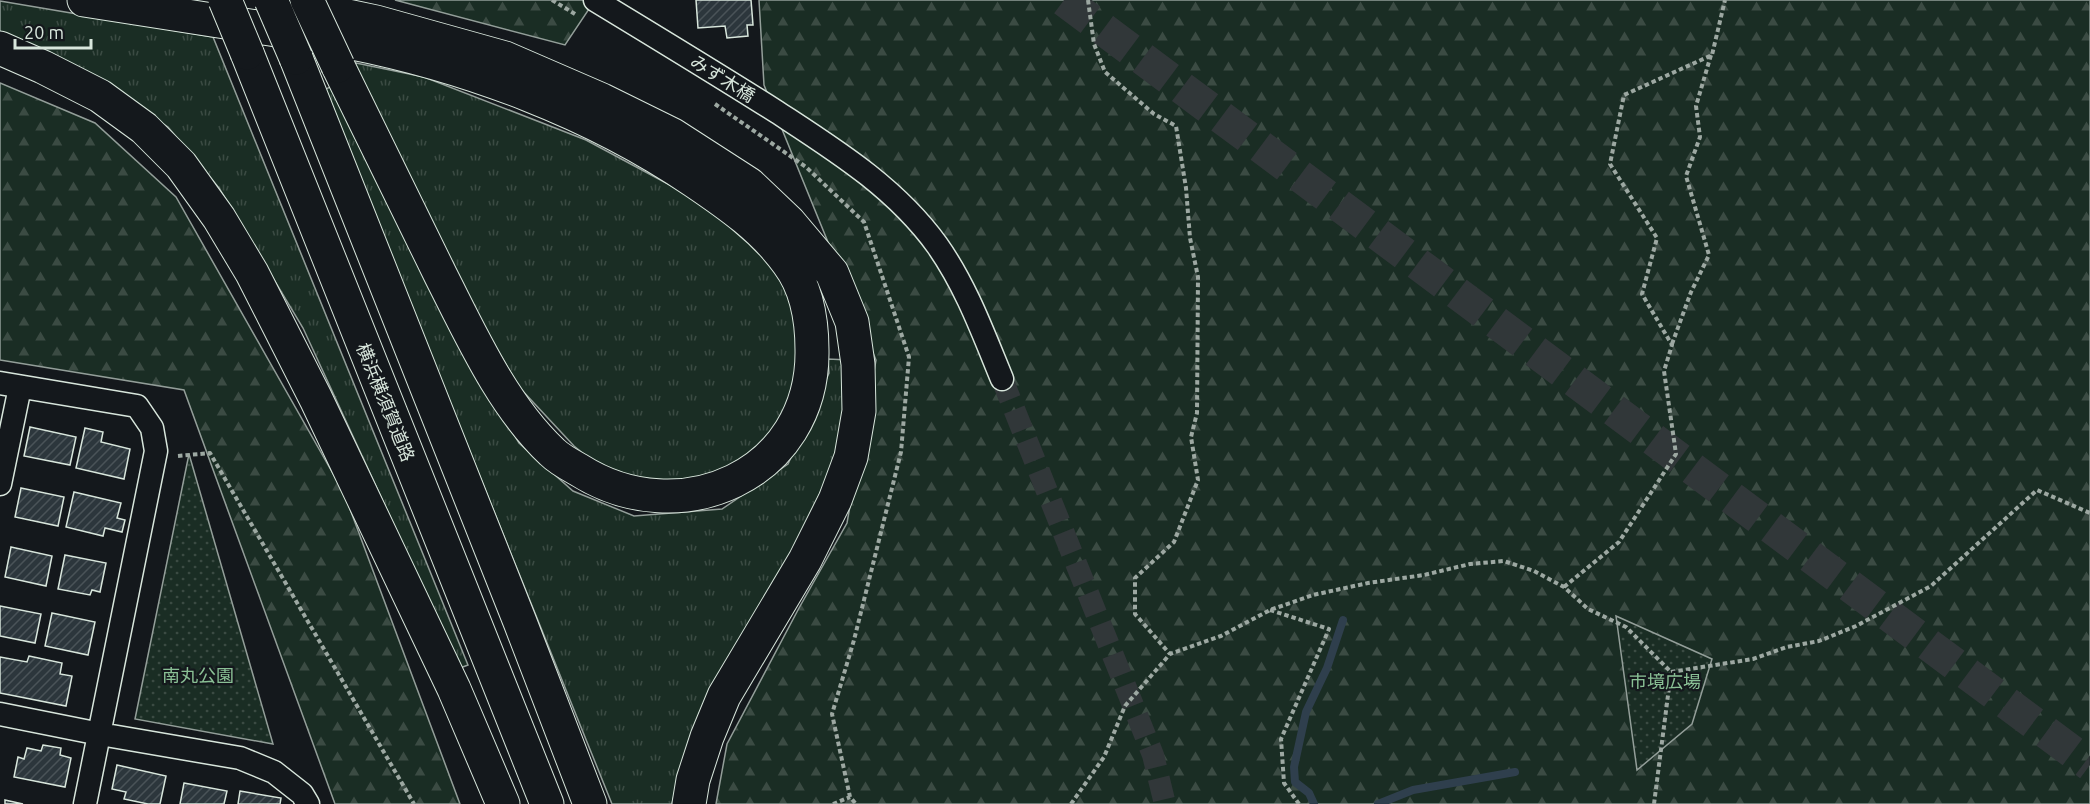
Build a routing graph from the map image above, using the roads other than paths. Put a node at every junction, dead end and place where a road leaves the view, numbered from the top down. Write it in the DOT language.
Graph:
graph roads {
  1 [pos="84,0"];
  2 [pos="225,0"];
  3 [pos="263,0"];
  4 [pos="271,0"];
  5 [pos="307,0"];
  6 [pos="595,0"];
  7 [pos="0,48"];
  8 [pos="1002,379"];
  9 [pos="10,385"];
  10 [pos="0,484"];
  11 [pos="0,714"];
  12 [pos="100,734"];
  13 [pos="85,804"];
  14 [pos="308,804"];
  15 [pos="503,804"];
  16 [pos="547,804"];
  17 [pos="590,804"];
  18 [pos="689,804"];
  1 -- 5 [label="highway, bridge"];
  2 -- 16 [label="highway, 横浜横須賀道路, bridge"];
  3 -- 18 [label="highway"];
  4 -- 17 [label="highway, bridge"];
  6 -- 8 [label="street, みず木橋"];
  7 -- 15 [label="highway"];
  9 -- 10 [label="street"];
  9 -- 12 [label="street"];
  11 -- 12 [label="street"];
  12 -- 13 [label="street"];
  12 -- 14 [label="street"];
}
